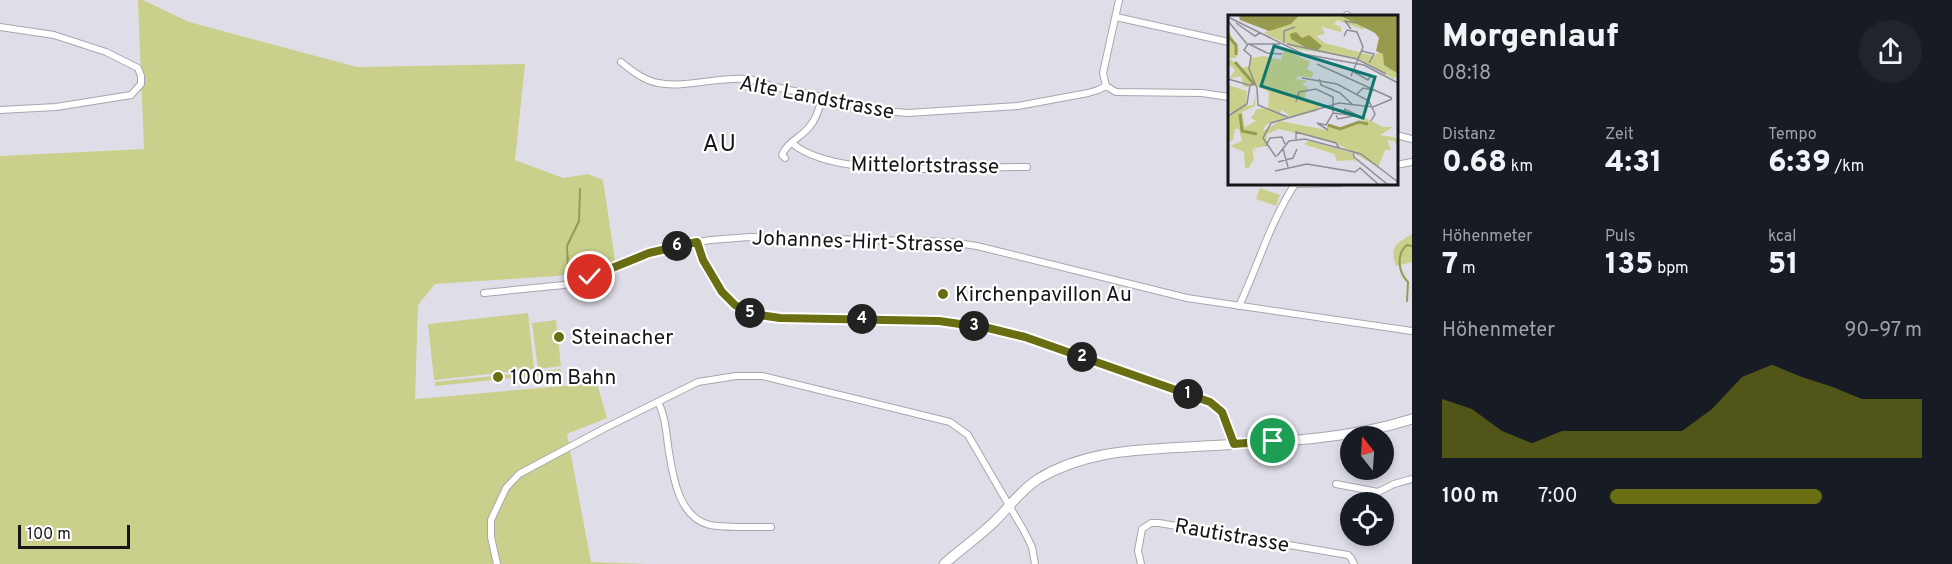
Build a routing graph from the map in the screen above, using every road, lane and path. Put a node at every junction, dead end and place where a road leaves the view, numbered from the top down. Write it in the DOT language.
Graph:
graph roads {
  1 [pos="1119,0"];
  2 [pos="1116,16"];
  3 [pos="0,27"];
  4 [pos="1228,42"];
  5 [pos="621,62"];
  6 [pos="1106,86"];
  7 [pos="822,98"];
  8 [pos="1228,98"];
  9 [pos="0,110"];
  10 [pos="1397,135"];
  11 [pos="1412,139"];
  12 [pos="792,143"];
  13 [pos="785,158"];
  14 [pos="1412,162"];
  15 [pos="1397,165"];
  16 [pos="1027,167"];
  17 [pos="1295,184"];
  18 [pos="697,242"];
  19 [pos="484,293"];
  20 [pos="1239,306"];
  21 [pos="1412,332"];
  22 [pos="658,402"];
  23 [pos="1412,419"];
  24 [pos="1234,444"];
  25 [pos="1412,479"];
  26 [pos="1336,484"];
  27 [pos="1009,506"];
  28 [pos="771,527"];
  29 [pos="497,564"];
  30 [pos="944,564"];
  31 [pos="1035,564"];
  32 [pos="1141,564"];
  33 [pos="1354,564"];
  1 -- 2 [label="street"];
  2 -- 4 [label="street"];
  2 -- 6 [label="street"];
  3 -- 9 [label="street"];
  5 -- 7 [label="street, Alte Landstrasse"];
  6 -- 7 [label="street, Alte Landstrasse"];
  6 -- 8 [label="street"];
  7 -- 12 [label="street"];
  10 -- 11 [label="street"];
  12 -- 13 [label="street"];
  12 -- 16 [label="street, Mittelortstrasse"];
  14 -- 15 [label="street"];
  17 -- 20 [label="street"];
  18 -- 19 [label="street, Johannes-Hirt-Strasse"];
  18 -- 20 [label="street, Johannes-Hirt-Strasse"];
  18 -- 24 [label="street"];
  20 -- 21 [label="street, Johannes-Hirt-Strasse"];
  22 -- 27 [label="street"];
  22 -- 28 [label="street"];
  22 -- 29 [label="street"];
  23 -- 24 [label="street"];
  24 -- 27 [label="street"];
  25 -- 26 [label="street"];
  27 -- 30 [label="street"];
  27 -- 31 [label="street"];
  32 -- 33 [label="street, Rautistrasse"];
}
